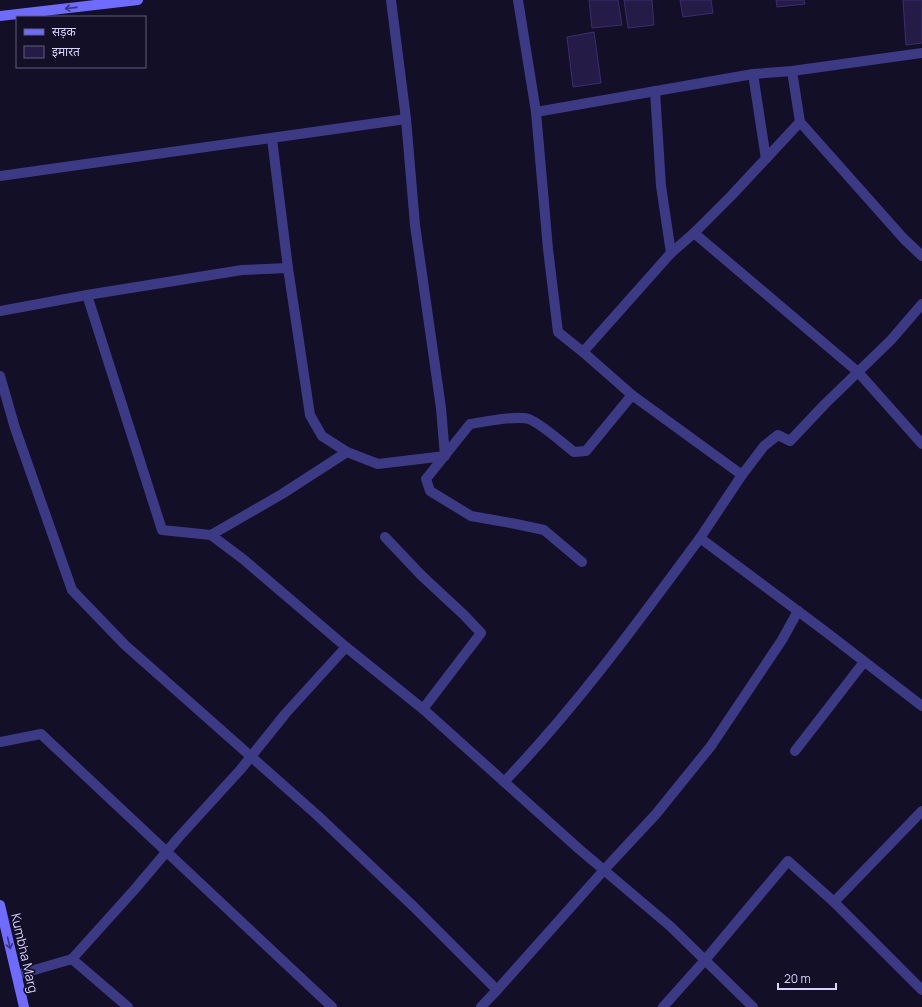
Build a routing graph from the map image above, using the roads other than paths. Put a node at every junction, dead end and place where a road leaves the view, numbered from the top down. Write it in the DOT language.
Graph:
graph roads {
  1 [pos="138,0"];
  2 [pos="391,0"];
  3 [pos="518,0"];
  4 [pos="0,16"];
  5 [pos="922,53"];
  6 [pos="792,71"];
  7 [pos="753,74"];
  8 [pos="655,90"];
  9 [pos="536,112"];
  10 [pos="406,119"];
  11 [pos="800,122"];
  12 [pos="272,139"];
  13 [pos="766,159"];
  14 [pos="0,176"];
  15 [pos="694,233"];
  16 [pos="671,253"];
  17 [pos="922,256"];
  18 [pos="288,268"];
  19 [pos="88,295"];
  20 [pos="922,304"];
  21 [pos="0,311"];
  22 [pos="583,352"];
  23 [pos="858,372"];
  24 [pos="0,376"];
  25 [pos="632,395"];
  26 [pos="922,444"];
  27 [pos="347,452"];
  28 [pos="444,456"];
  29 [pos="742,475"];
  30 [pos="211,535"];
  31 [pos="385,537"];
  32 [pos="700,538"];
  33 [pos="582,562"];
  34 [pos="798,611"];
  35 [pos="346,647"];
  36 [pos="864,662"];
  37 [pos="922,706"];
  38 [pos="423,709"];
  39 [pos="0,742"];
  40 [pos="795,751"];
  41 [pos="251,757"];
  42 [pos="504,782"];
  43 [pos="922,812"];
  44 [pos="167,852"];
  45 [pos="604,870"];
  46 [pos="834,902"];
  47 [pos="0,905"];
  48 [pos="72,959"];
  49 [pos="705,960"];
  50 [pos="17,975"];
  51 [pos="497,990"];
  52 [pos="922,990"];
  53 [pos="24,1007"];
  54 [pos="128,1007"];
  55 [pos="332,1007"];
  56 [pos="481,1007"];
  57 [pos="663,1007"];
  58 [pos="753,1007"];
  1 -- 4 [label="street, one-way"];
  2 -- 10 [label="street"];
  3 -- 9 [label="street"];
  5 -- 6 [label="street"];
  6 -- 7 [label="street"];
  6 -- 11 [label="street"];
  7 -- 8 [label="street"];
  7 -- 13 [label="street"];
  8 -- 9 [label="street"];
  8 -- 16 [label="street"];
  9 -- 22 [label="street"];
  10 -- 12 [label="street"];
  10 -- 28 [label="street"];
  11 -- 13 [label="street"];
  11 -- 17 [label="street"];
  12 -- 14 [label="street"];
  12 -- 18 [label="street"];
  13 -- 15 [label="street"];
  15 -- 16 [label="street"];
  15 -- 23 [label="street"];
  16 -- 22 [label="street"];
  18 -- 19 [label="street"];
  18 -- 27 [label="street"];
  19 -- 21 [label="street"];
  19 -- 30 [label="street"];
  20 -- 23 [label="street"];
  22 -- 25 [label="street"];
  23 -- 26 [label="street"];
  23 -- 29 [label="street"];
  24 -- 41 [label="street"];
  25 -- 28 [label="street"];
  25 -- 29 [label="street"];
  27 -- 28 [label="street"];
  27 -- 30 [label="street"];
  28 -- 33 [label="street"];
  29 -- 32 [label="street"];
  30 -- 35 [label="street"];
  31 -- 38 [label="street"];
  32 -- 34 [label="street"];
  32 -- 42 [label="street"];
  34 -- 36 [label="street"];
  34 -- 45 [label="street"];
  35 -- 38 [label="street"];
  35 -- 41 [label="street"];
  36 -- 37 [label="street"];
  36 -- 40 [label="street"];
  38 -- 42 [label="street"];
  39 -- 44 [label="street"];
  41 -- 44 [label="street"];
  41 -- 51 [label="street"];
  42 -- 45 [label="street"];
  43 -- 46 [label="street"];
  44 -- 48 [label="street"];
  44 -- 55 [label="street"];
  45 -- 49 [label="street"];
  45 -- 51 [label="street"];
  46 -- 49 [label="street"];
  46 -- 52 [label="street"];
  47 -- 50 [label="street, Kumbha Marg, one-way"];
  48 -- 50 [label="street"];
  48 -- 54 [label="street"];
  49 -- 57 [label="street"];
  49 -- 58 [label="street"];
  50 -- 53 [label="street, Kumbha Marg"];
  51 -- 56 [label="street"];
}
